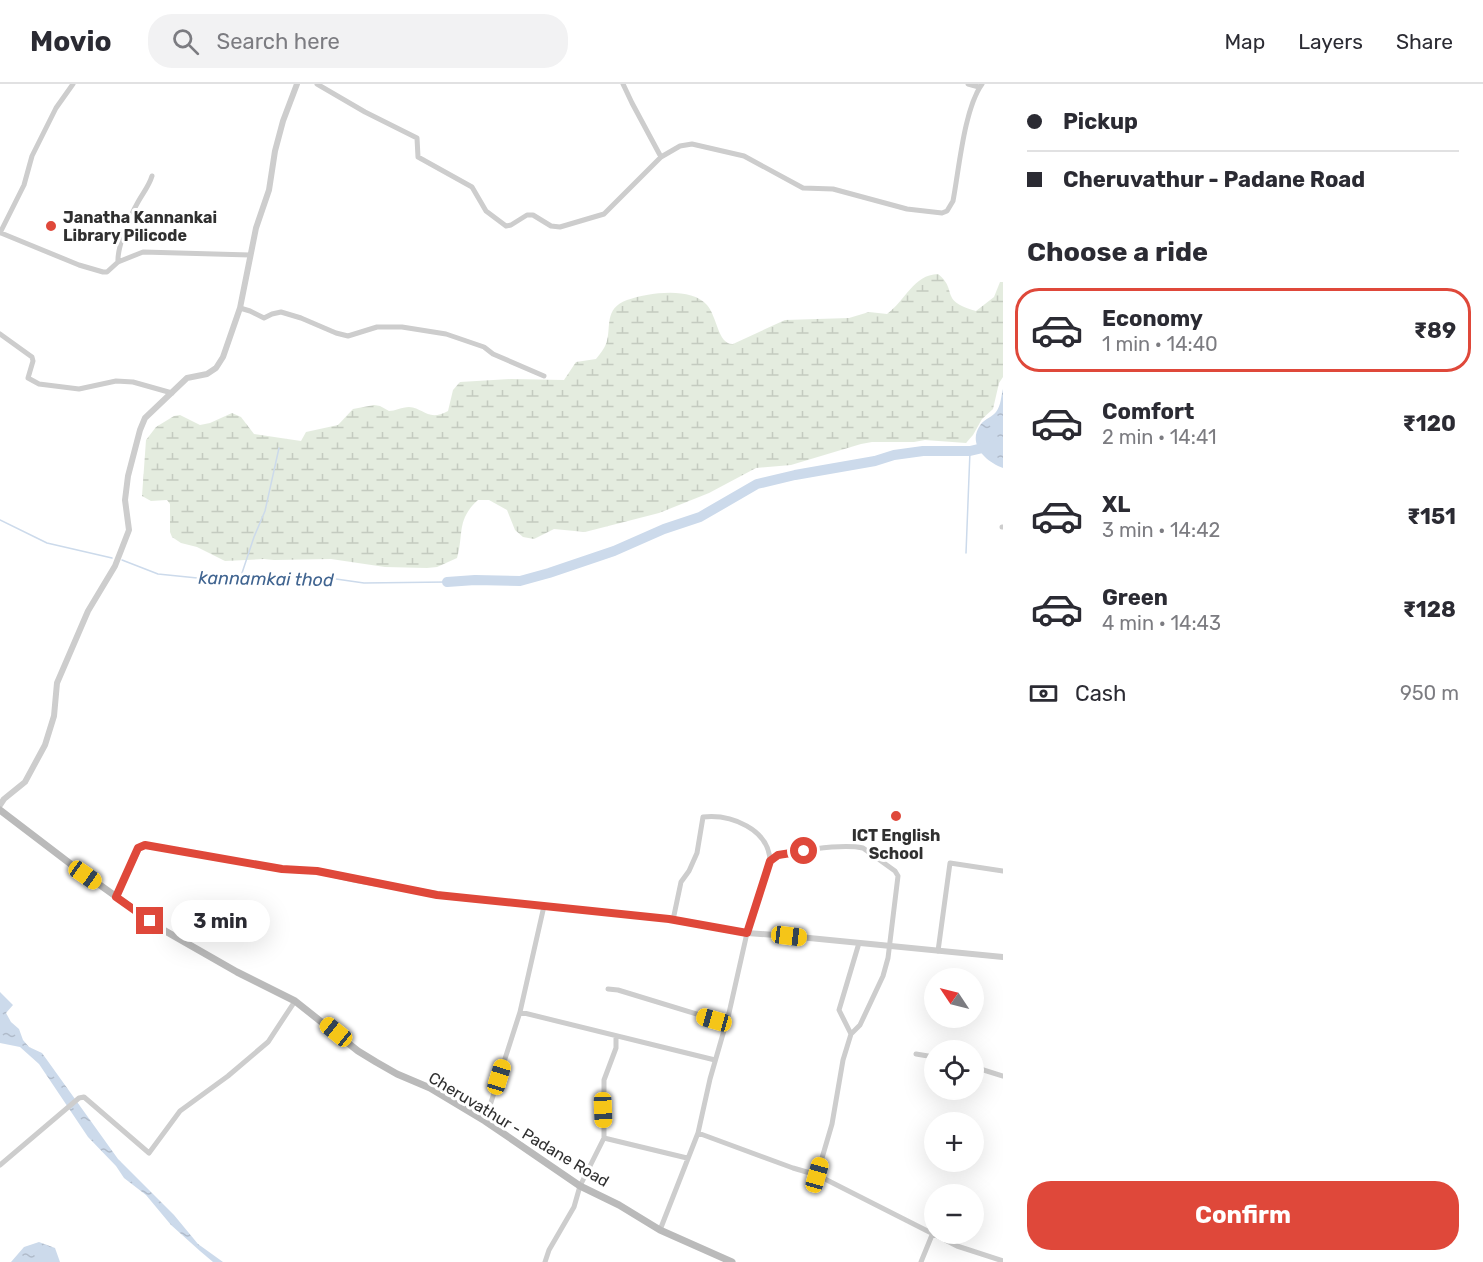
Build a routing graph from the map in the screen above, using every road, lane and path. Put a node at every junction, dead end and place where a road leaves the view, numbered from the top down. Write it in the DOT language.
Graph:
graph roads {
  1 [pos="73,84"];
  2 [pos="297,84"];
  3 [pos="317,84"];
  4 [pos="623,84"];
  5 [pos="968,84"];
  6 [pos="981,86"];
  7 [pos="661,157"];
  8 [pos="152,176"];
  9 [pos="0,233"];
  10 [pos="250,255"];
  11 [pos="118,262"];
  12 [pos="240,308"];
  13 [pos="0,334"];
  14 [pos="544,376"];
  15 [pos="172,393"];
  16 [pos="0,805"];
  17 [pos="0,810"];
  18 [pos="770,861"];
  19 [pos="1003,871"];
  20 [pos="116,897"];
  21 [pos="544,906"];
  22 [pos="673,920"];
  23 [pos="747,933"];
  24 [pos="859,943"];
  25 [pos="889,946"];
  26 [pos="938,951"];
  27 [pos="1003,957"];
  28 [pos="608,989"];
  29 [pos="295,1001"];
  30 [pos="520,1012"];
  31 [pos="726,1023"];
  32 [pos="850,1034"];
  33 [pos="616,1036"];
  34 [pos="916,1054"];
  35 [pos="924,1055"];
  36 [pos="715,1060"];
  37 [pos="984,1070"];
  38 [pos="1003,1076"];
  39 [pos="485,1121"];
  40 [pos="698,1133"];
  41 [pos="604,1138"];
  42 [pos="687,1158"];
  43 [pos="0,1165"];
  44 [pos="817,1175"];
  45 [pos="580,1186"];
  46 [pos="660,1230"];
  47 [pos="924,1230"];
  48 [pos="929,1244"];
  49 [pos="953,1244"];
  50 [pos="723,1260"];
  51 [pos="1003,1261"];
  52 [pos="544,1262"];
  53 [pos="732,1262"];
  54 [pos="921,1262"];
  1 -- 9 [label="street"];
  2 -- 10 [label="street"];
  3 -- 7 [label="street"];
  4 -- 7 [label="street"];
  5 -- 6 [label="street"];
  6 -- 7 [label="street"];
  8 -- 11 [label="street"];
  9 -- 11 [label="street"];
  10 -- 11 [label="street"];
  10 -- 12 [label="street"];
  12 -- 14 [label="street"];
  12 -- 15 [label="street"];
  13 -- 15 [label="street"];
  15 -- 16 [label="street"];
  17 -- 20 [label="main road, Cheruvathur - Padane Road"];
  18 -- 22 [label="street"];
  18 -- 23 [label="street"];
  18 -- 25 [label="street"];
  19 -- 26 [label="street"];
  20 -- 21 [label="street"];
  20 -- 29 [label="main road, Cheruvathur - Padane Road"];
  21 -- 22 [label="street"];
  21 -- 30 [label="street"];
  22 -- 23 [label="street"];
  23 -- 24 [label="street"];
  23 -- 31 [label="street"];
  24 -- 25 [label="street"];
  24 -- 32 [label="street"];
  25 -- 26 [label="street"];
  25 -- 32 [label="street"];
  26 -- 27 [label="street"];
  28 -- 31 [label="street"];
  29 -- 39 [label="main road, Cheruvathur - Padane Road"];
  29 -- 43 [label="street"];
  30 -- 33 [label="street"];
  30 -- 39 [label="street"];
  31 -- 36 [label="street"];
  32 -- 44 [label="street"];
  33 -- 36 [label="street"];
  33 -- 41 [label="street"];
  34 -- 35 [label="street"];
  36 -- 40 [label="street"];
  37 -- 38 [label="street"];
  39 -- 45 [label="main road, Cheruvathur - Padane Road"];
  40 -- 42 [label="street"];
  40 -- 44 [label="street"];
  41 -- 42 [label="street"];
  41 -- 45 [label="street"];
  42 -- 46 [label="street"];
  44 -- 47 [label="street"];
  45 -- 46 [label="main road, Cheruvathur - Padane Road"];
  45 -- 52 [label="street"];
  46 -- 50 [label="main road, Cheruvathur - Padane Road"];
  48 -- 54 [label="street"];
  49 -- 51 [label="street"];
  50 -- 53 [label="main road, Cheruvathur - Padane Road"];
}
